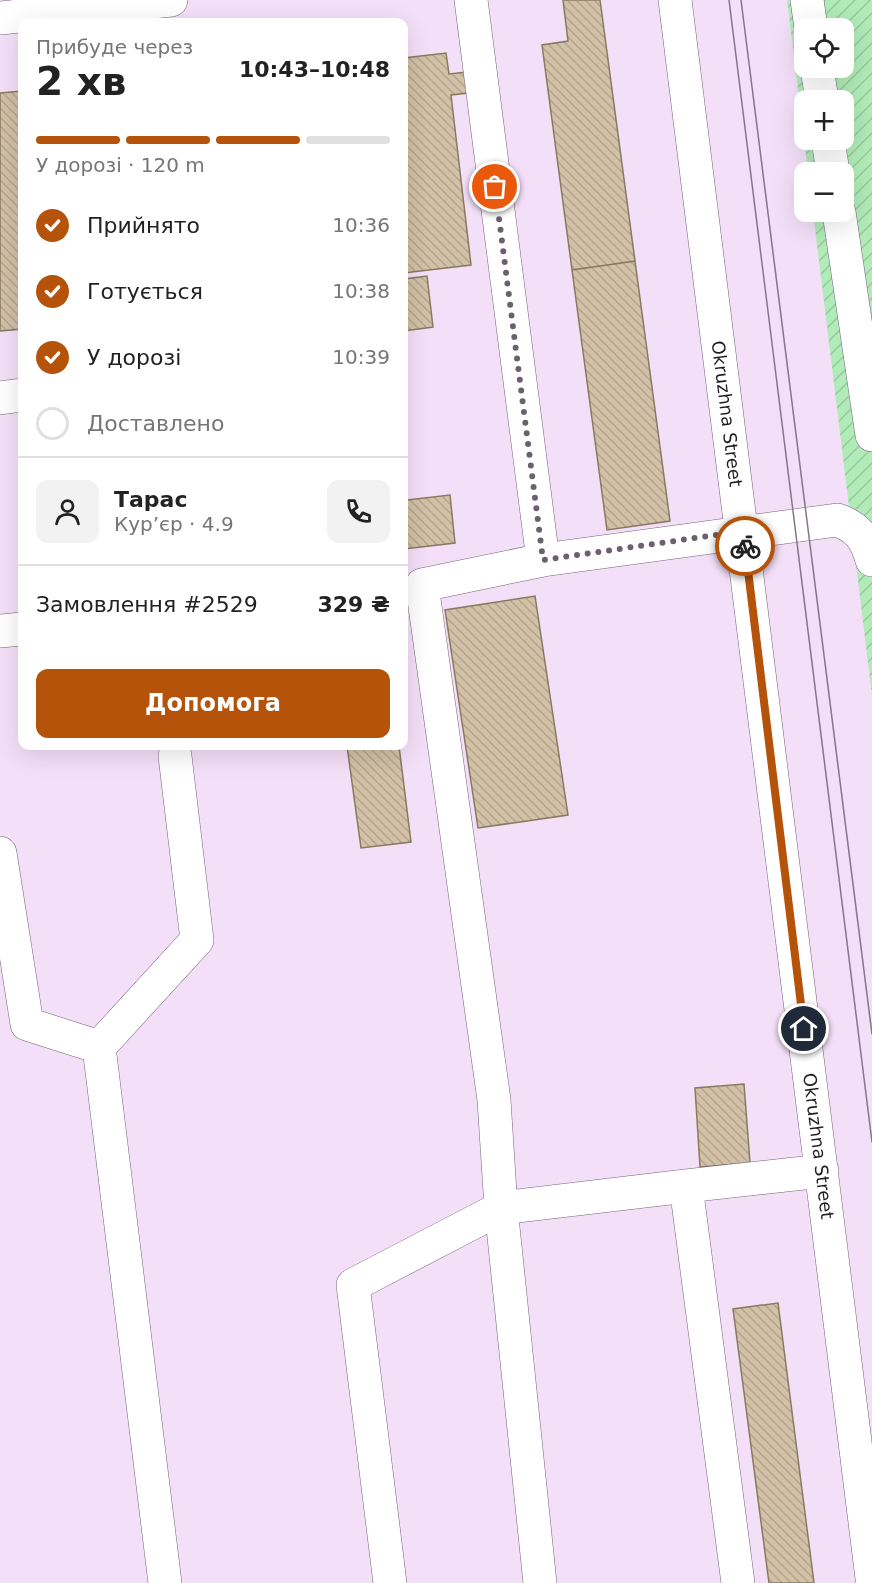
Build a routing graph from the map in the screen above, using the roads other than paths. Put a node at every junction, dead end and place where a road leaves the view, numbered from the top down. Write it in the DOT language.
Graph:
graph roads {
  1 [pos="171,0"];
  2 [pos="471,0"];
  3 [pos="675,0"];
  4 [pos="807,0"];
  5 [pos="0,18"];
  6 [pos="810,18"];
  7 [pos="840,222"];
  8 [pos="18,396"];
  9 [pos="0,398"];
  10 [pos="872,435"];
  11 [pos="863,523"];
  12 [pos="743,531"];
  13 [pos="543,560"];
  14 [pos="872,560"];
  15 [pos="413,586"];
  16 [pos="18,629"];
  17 [pos="0,631"];
  18 [pos="175,756"];
  19 [pos="0,853"];
  20 [pos="99,1047"];
  21 [pos="822,1171"];
  22 [pos="686,1186"];
  23 [pos="501,1208"];
  24 [pos="872,1578"];
  25 [pos="165,1583"];
  26 [pos="390,1583"];
  27 [pos="540,1583"];
  28 [pos="738,1583"];
  1 -- 5 [label="main road"];
  2 -- 13 [label="main road"];
  3 -- 12 [label="main road, Okruzhna Street"];
  4 -- 6 [label="main road"];
  7 -- 10 [label="main road"];
  8 -- 9 [label="main road"];
  11 -- 12 [label="main road"];
  11 -- 14 [label="main road"];
  12 -- 13 [label="main road"];
  12 -- 21 [label="main road, Okruzhna Street"];
  13 -- 15 [label="main road"];
  15 -- 23 [label="main road"];
  16 -- 17 [label="main road"];
  18 -- 20 [label="main road"];
  19 -- 20 [label="main road"];
  20 -- 25 [label="main road"];
  21 -- 22 [label="main road"];
  21 -- 24 [label="main road, Okruzhna Street"];
  22 -- 23 [label="main road"];
  22 -- 28 [label="main road"];
  23 -- 26 [label="main road"];
  23 -- 27 [label="main road"];
}
